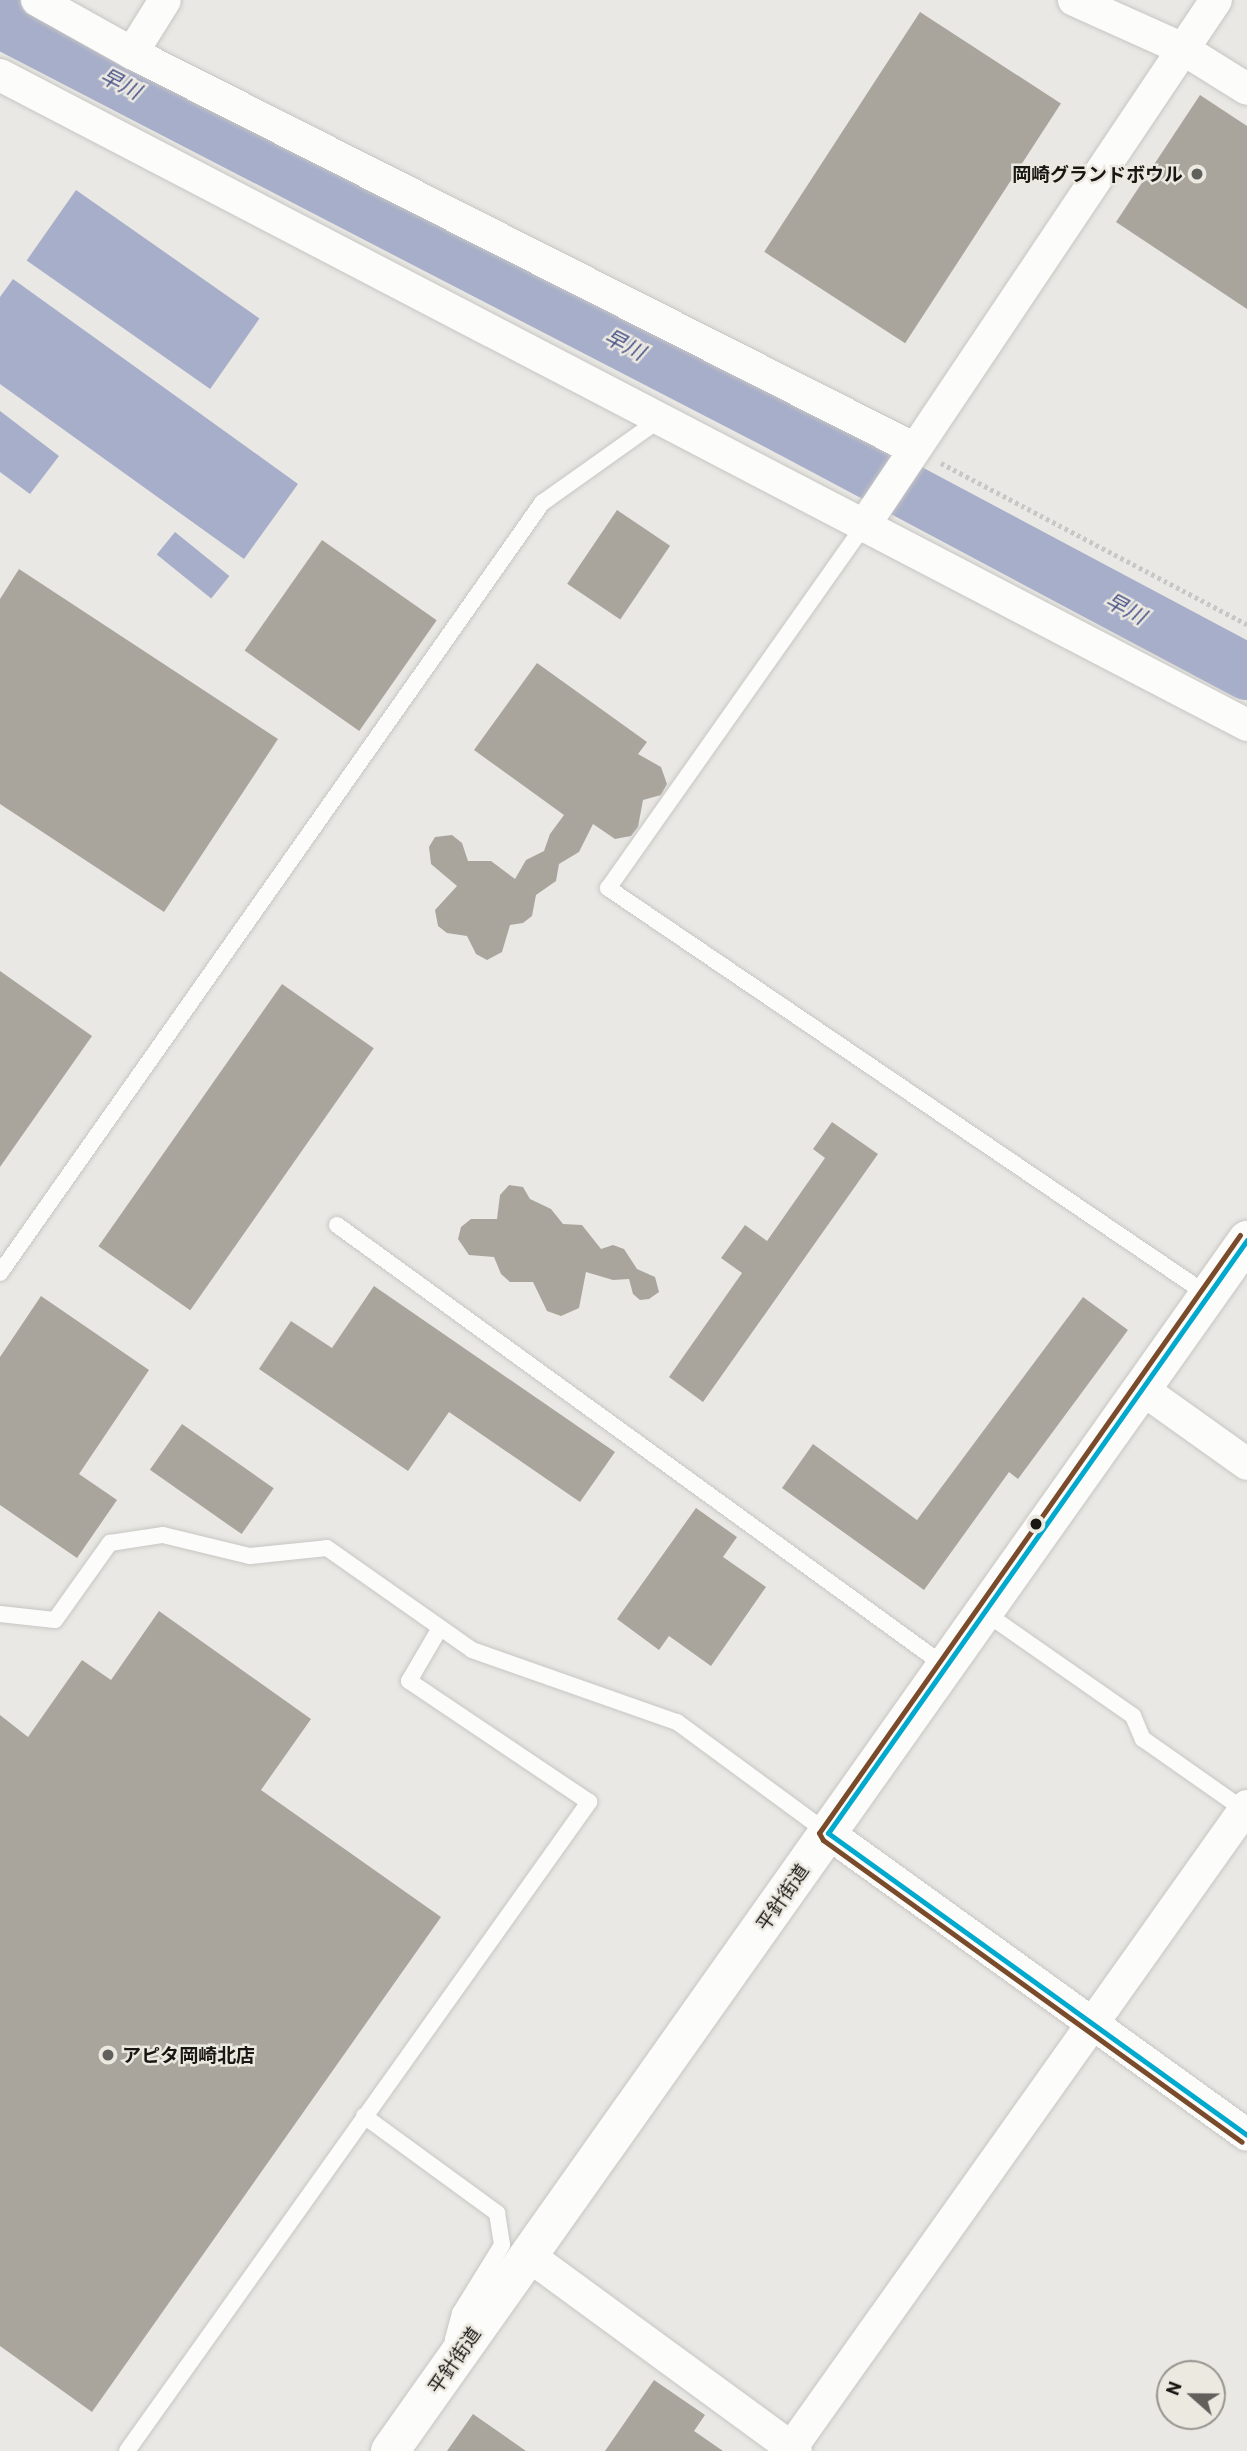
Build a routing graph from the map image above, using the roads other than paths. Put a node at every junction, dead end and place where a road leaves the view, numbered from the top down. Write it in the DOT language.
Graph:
graph roads {
  1 [pos="37,0"];
  2 [pos="164,0"];
  3 [pos="1074,0"];
  4 [pos="1216,0"];
  5 [pos="1183,49"];
  6 [pos="132,53"];
  7 [pos="0,75"];
  8 [pos="1247,89"];
  9 [pos="659,420"];
  10 [pos="915,449"];
  11 [pos="863,527"];
  12 [pos="1247,726"];
  13 [pos="337,1225"];
  14 [pos="1247,1240"];
  15 [pos="0,1273"];
  16 [pos="1208,1295"];
  17 [pos="1142,1389"];
  18 [pos="1247,1464"];
  19 [pos="984,1612"];
  20 [pos="0,1614"];
  21 [pos="440,1628"];
  22 [pos="945,1666"];
  23 [pos="1246,1808"];
  24 [pos="828,1832"];
  25 [pos="1093,2024"];
  26 [pos="364,2116"];
  27 [pos="1247,2135"];
  28 [pos="528,2255"];
  29 [pos="443,2376"];
  30 [pos="792,2450"];
  31 [pos="127,2451"];
  32 [pos="390,2451"];
  1 -- 6 [label="street"];
  2 -- 6 [label="street"];
  3 -- 5 [label="street"];
  4 -- 5 [label="street"];
  5 -- 8 [label="street"];
  5 -- 10 [label="street"];
  6 -- 10 [label="street"];
  7 -- 9 [label="street"];
  9 -- 11 [label="street"];
  9 -- 15 [label="lane"];
  10 -- 11 [label="street"];
  11 -- 12 [label="street"];
  11 -- 16 [label="lane"];
  13 -- 22 [label="lane"];
  14 -- 16 [label="main road, 平針街道"];
  16 -- 17 [label="main road, 平針街道"];
  17 -- 18 [label="street"];
  17 -- 19 [label="main road, 平針街道"];
  19 -- 22 [label="main road, 平針街道"];
  19 -- 23 [label="lane"];
  20 -- 21 [label="lane"];
  21 -- 24 [label="lane"];
  21 -- 26 [label="lane"];
  22 -- 24 [label="main road, 平針街道"];
  23 -- 25 [label="street"];
  24 -- 25 [label="street"];
  24 -- 28 [label="main road, 平針街道"];
  25 -- 27 [label="street"];
  25 -- 30 [label="street"];
  26 -- 29 [label="lane"];
  26 -- 31 [label="lane"];
  28 -- 29 [label="main road, 平針街道"];
  28 -- 30 [label="street"];
  29 -- 32 [label="main road, 平針街道"];
}
